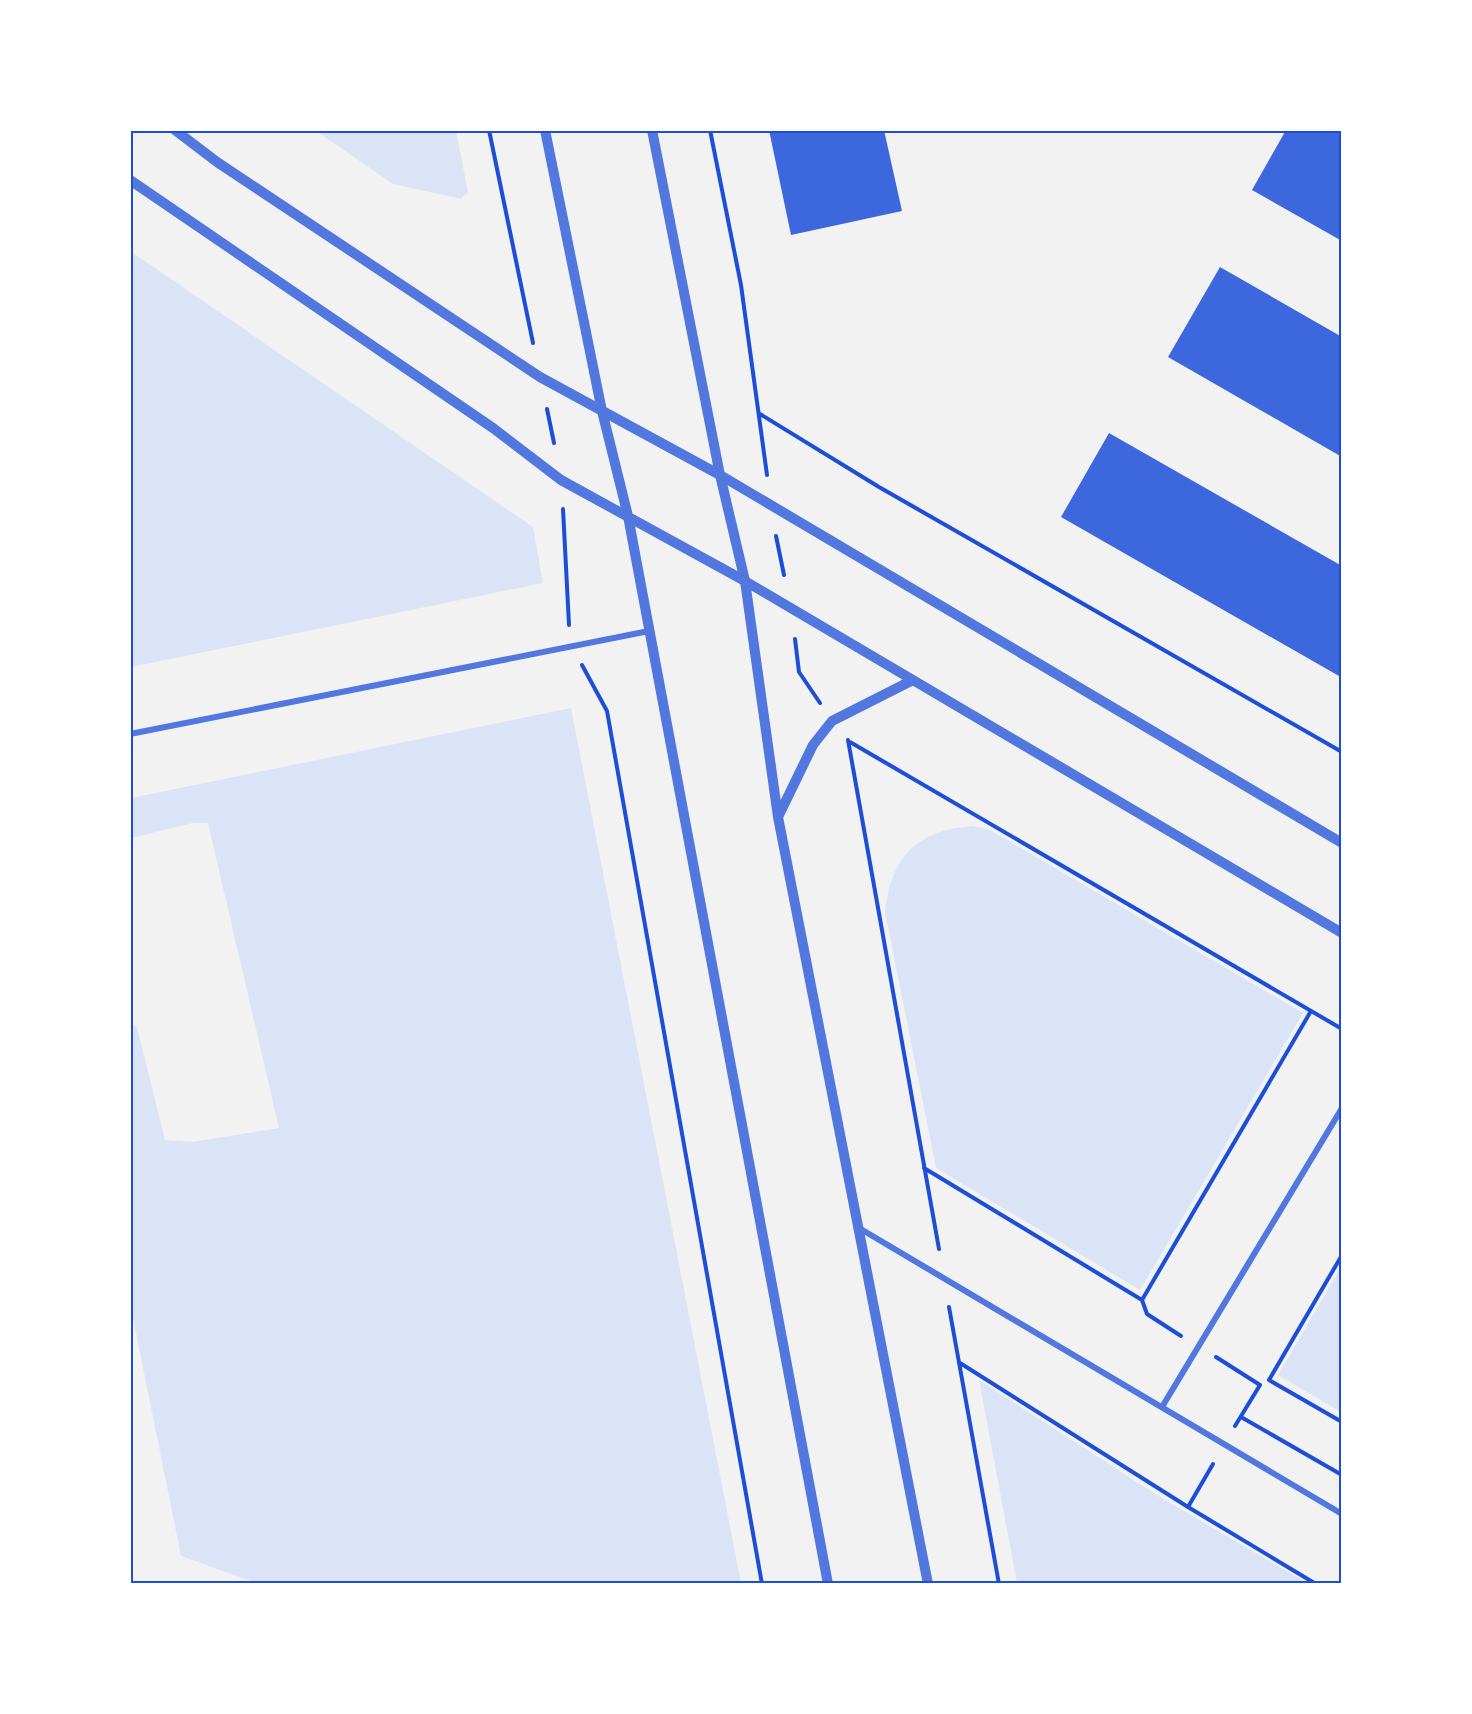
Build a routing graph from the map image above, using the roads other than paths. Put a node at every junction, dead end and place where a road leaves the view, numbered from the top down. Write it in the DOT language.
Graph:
graph roads {
  1 [pos="175,130"];
  2 [pos="545,130"];
  3 [pos="652,130"];
  4 [pos="130,180"];
  5 [pos="602,411"];
  6 [pos="720,475"];
  7 [pos="628,516"];
  8 [pos="745,581"];
  9 [pos="649,631"];
  10 [pos="913,680"];
  11 [pos="130,734"];
  12 [pos="778,817"];
  13 [pos="1341,843"];
  14 [pos="1341,933"];
  15 [pos="1341,1108"];
  16 [pos="859,1227"];
  17 [pos="1162,1407"];
  18 [pos="1341,1514"];
  19 [pos="828,1584"];
  20 [pos="928,1584"];
  1 -- 5 [label="street"];
  2 -- 5 [label="street"];
  3 -- 6 [label="street"];
  4 -- 7 [label="street"];
  5 -- 6 [label="street"];
  5 -- 7 [label="street"];
  6 -- 8 [label="street"];
  6 -- 13 [label="street"];
  7 -- 8 [label="street"];
  7 -- 9 [label="street"];
  8 -- 10 [label="street"];
  8 -- 12 [label="street"];
  9 -- 11 [label="street"];
  9 -- 19 [label="street"];
  10 -- 12 [label="street"];
  10 -- 14 [label="street"];
  12 -- 16 [label="street"];
  15 -- 17 [label="street"];
  16 -- 17 [label="street"];
  16 -- 20 [label="street"];
  17 -- 18 [label="street"];
}
